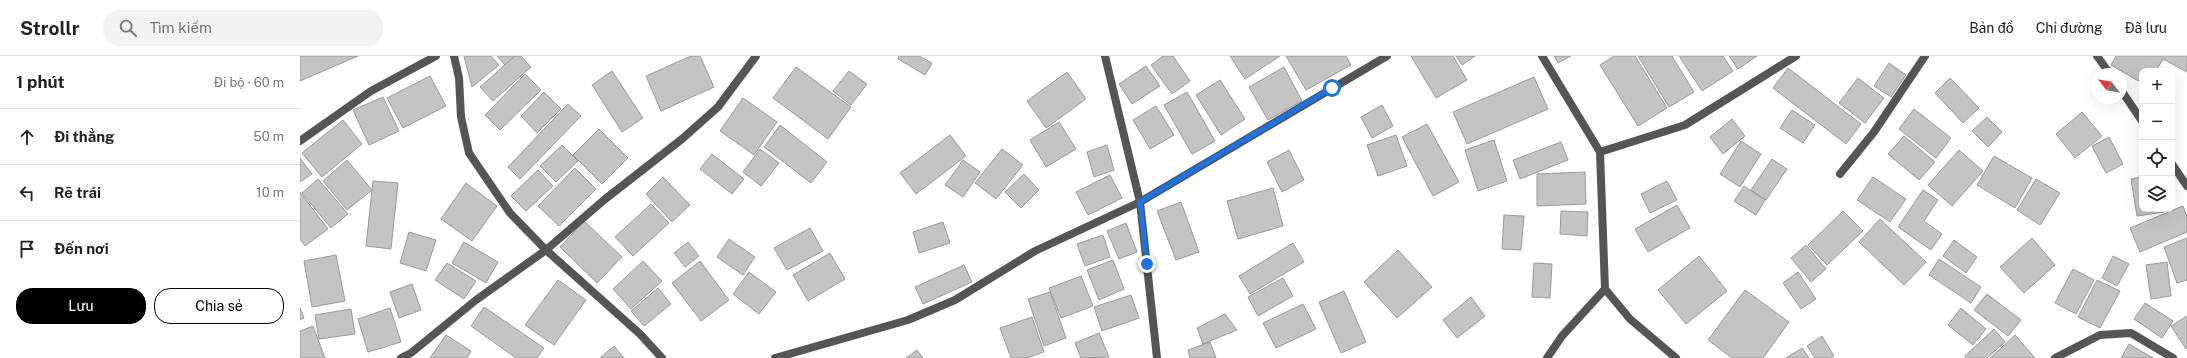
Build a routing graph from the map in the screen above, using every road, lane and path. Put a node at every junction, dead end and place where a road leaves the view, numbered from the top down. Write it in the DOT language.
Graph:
graph roads {
  1 [pos="436,56"];
  2 [pos="454,56"];
  3 [pos="756,56"];
  4 [pos="1105,56"];
  5 [pos="1387,56"];
  6 [pos="1542,56"];
  7 [pos="1796,56"];
  8 [pos="1925,56"];
  9 [pos="2097,56"];
  10 [pos="2106,68"];
  11 [pos="2127,99"];
  12 [pos="2139,117"];
  13 [pos="300,141"];
  14 [pos="1600,152"];
  15 [pos="2175,168"];
  16 [pos="1840,174"];
  17 [pos="2187,186"];
  18 [pos="1140,202"];
  19 [pos="546,250"];
  20 [pos="1605,289"];
  21 [pos="401,358"];
  22 [pos="662,358"];
  23 [pos="775,358"];
  24 [pos="1157,358"];
  25 [pos="1547,358"];
  26 [pos="1676,358"];
  27 [pos="2054,358"];
  28 [pos="2173,358"];
  1 -- 13 [label="street"];
  2 -- 19 [label="street"];
  3 -- 19 [label="street"];
  4 -- 18 [label="street"];
  5 -- 18 [label="street"];
  6 -- 14 [label="street"];
  7 -- 14 [label="street"];
  8 -- 16 [label="street"];
  9 -- 10 [label="street"];
  11 -- 12 [label="street"];
  14 -- 20 [label="street"];
  15 -- 17 [label="street"];
  18 -- 23 [label="street"];
  18 -- 24 [label="street"];
  19 -- 21 [label="street"];
  19 -- 22 [label="street"];
  20 -- 25 [label="street"];
  20 -- 26 [label="street"];
  27 -- 28 [label="street"];
}
